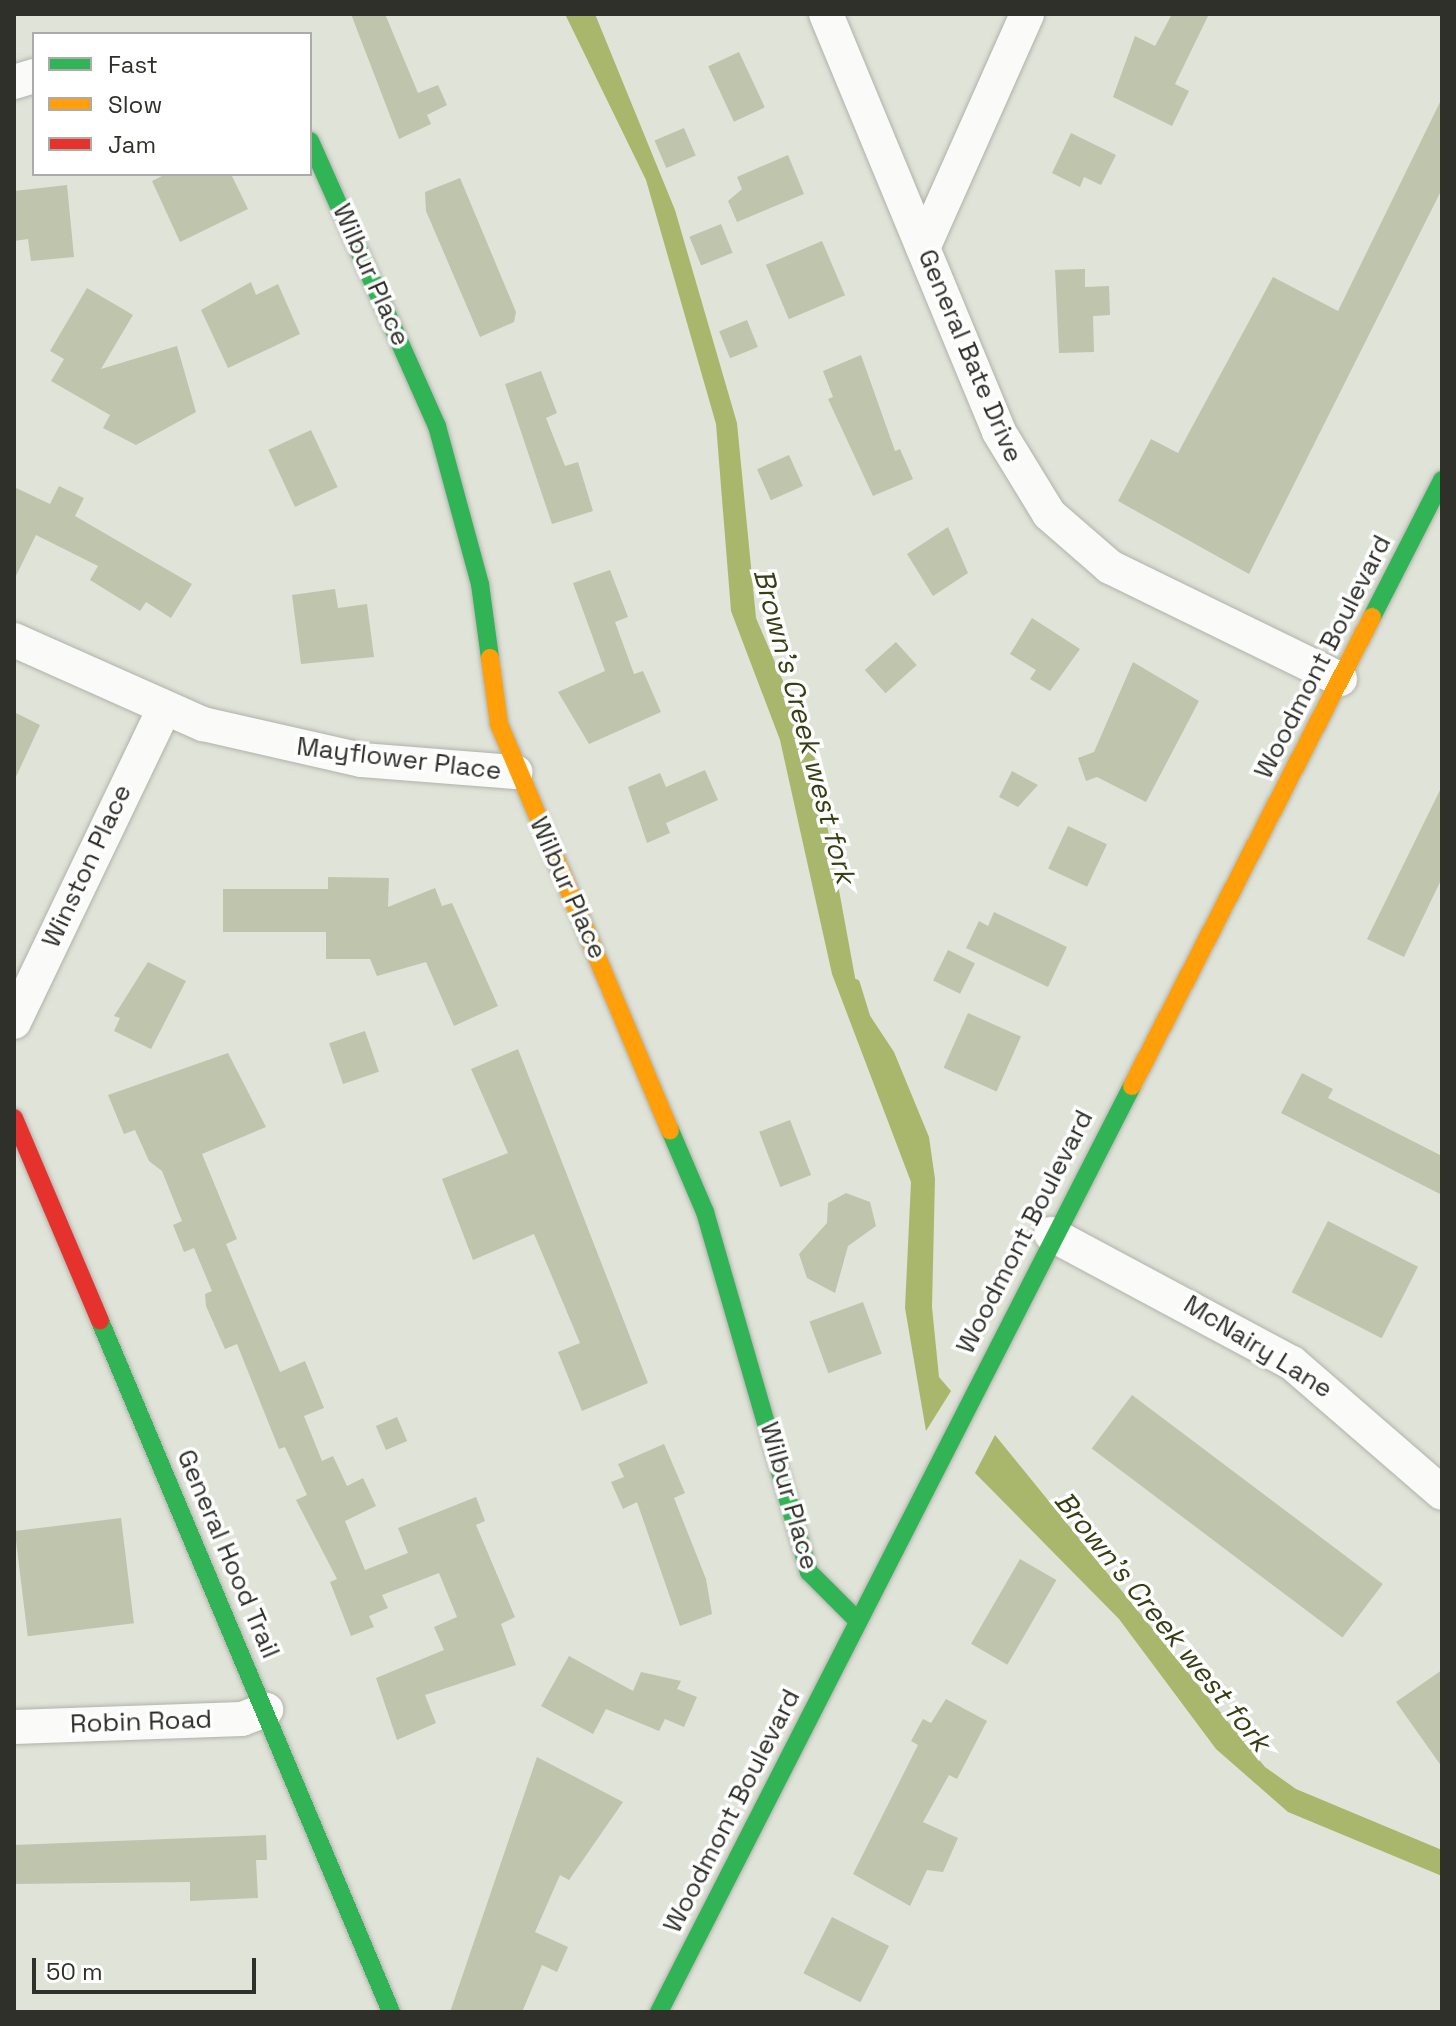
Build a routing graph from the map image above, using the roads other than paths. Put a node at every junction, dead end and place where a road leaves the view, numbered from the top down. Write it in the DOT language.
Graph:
graph roads {
  1 [pos="826,14"];
  2 [pos="1027,14"];
  3 [pos="312,145"];
  4 [pos="923,248"];
  5 [pos="1442,480"];
  6 [pos="14,640"];
  7 [pos="1340,679"];
  8 [pos="163,711"];
  9 [pos="516,772"];
  10 [pos="14,1022"];
  11 [pos="14,1118"];
  12 [pos="1051,1234"];
  13 [pos="1442,1493"];
  14 [pos="857,1620"];
  15 [pos="266,1710"];
  16 [pos="14,1727"];
  17 [pos="391,2012"];
  18 [pos="659,2012"];
  1 -- 4 [label="street, General Bate Drive"];
  2 -- 4 [label="street"];
  3 -- 9 [label="street, Wilbur Place"];
  4 -- 7 [label="street, General Bate Drive"];
  5 -- 7 [label="street, Woodmont Boulevard"];
  6 -- 8 [label="street, Mayflower Place"];
  7 -- 12 [label="street, Woodmont Boulevard"];
  8 -- 9 [label="street, Mayflower Place"];
  8 -- 10 [label="street, Winston Place"];
  9 -- 14 [label="street, Wilbur Place"];
  11 -- 15 [label="street, General Hood Trail"];
  12 -- 13 [label="street, McNairy Lane"];
  12 -- 14 [label="street, Woodmont Boulevard"];
  14 -- 18 [label="street, Woodmont Boulevard"];
  15 -- 16 [label="street, Robin Road"];
  15 -- 17 [label="street, General Hood Trail"];
}
